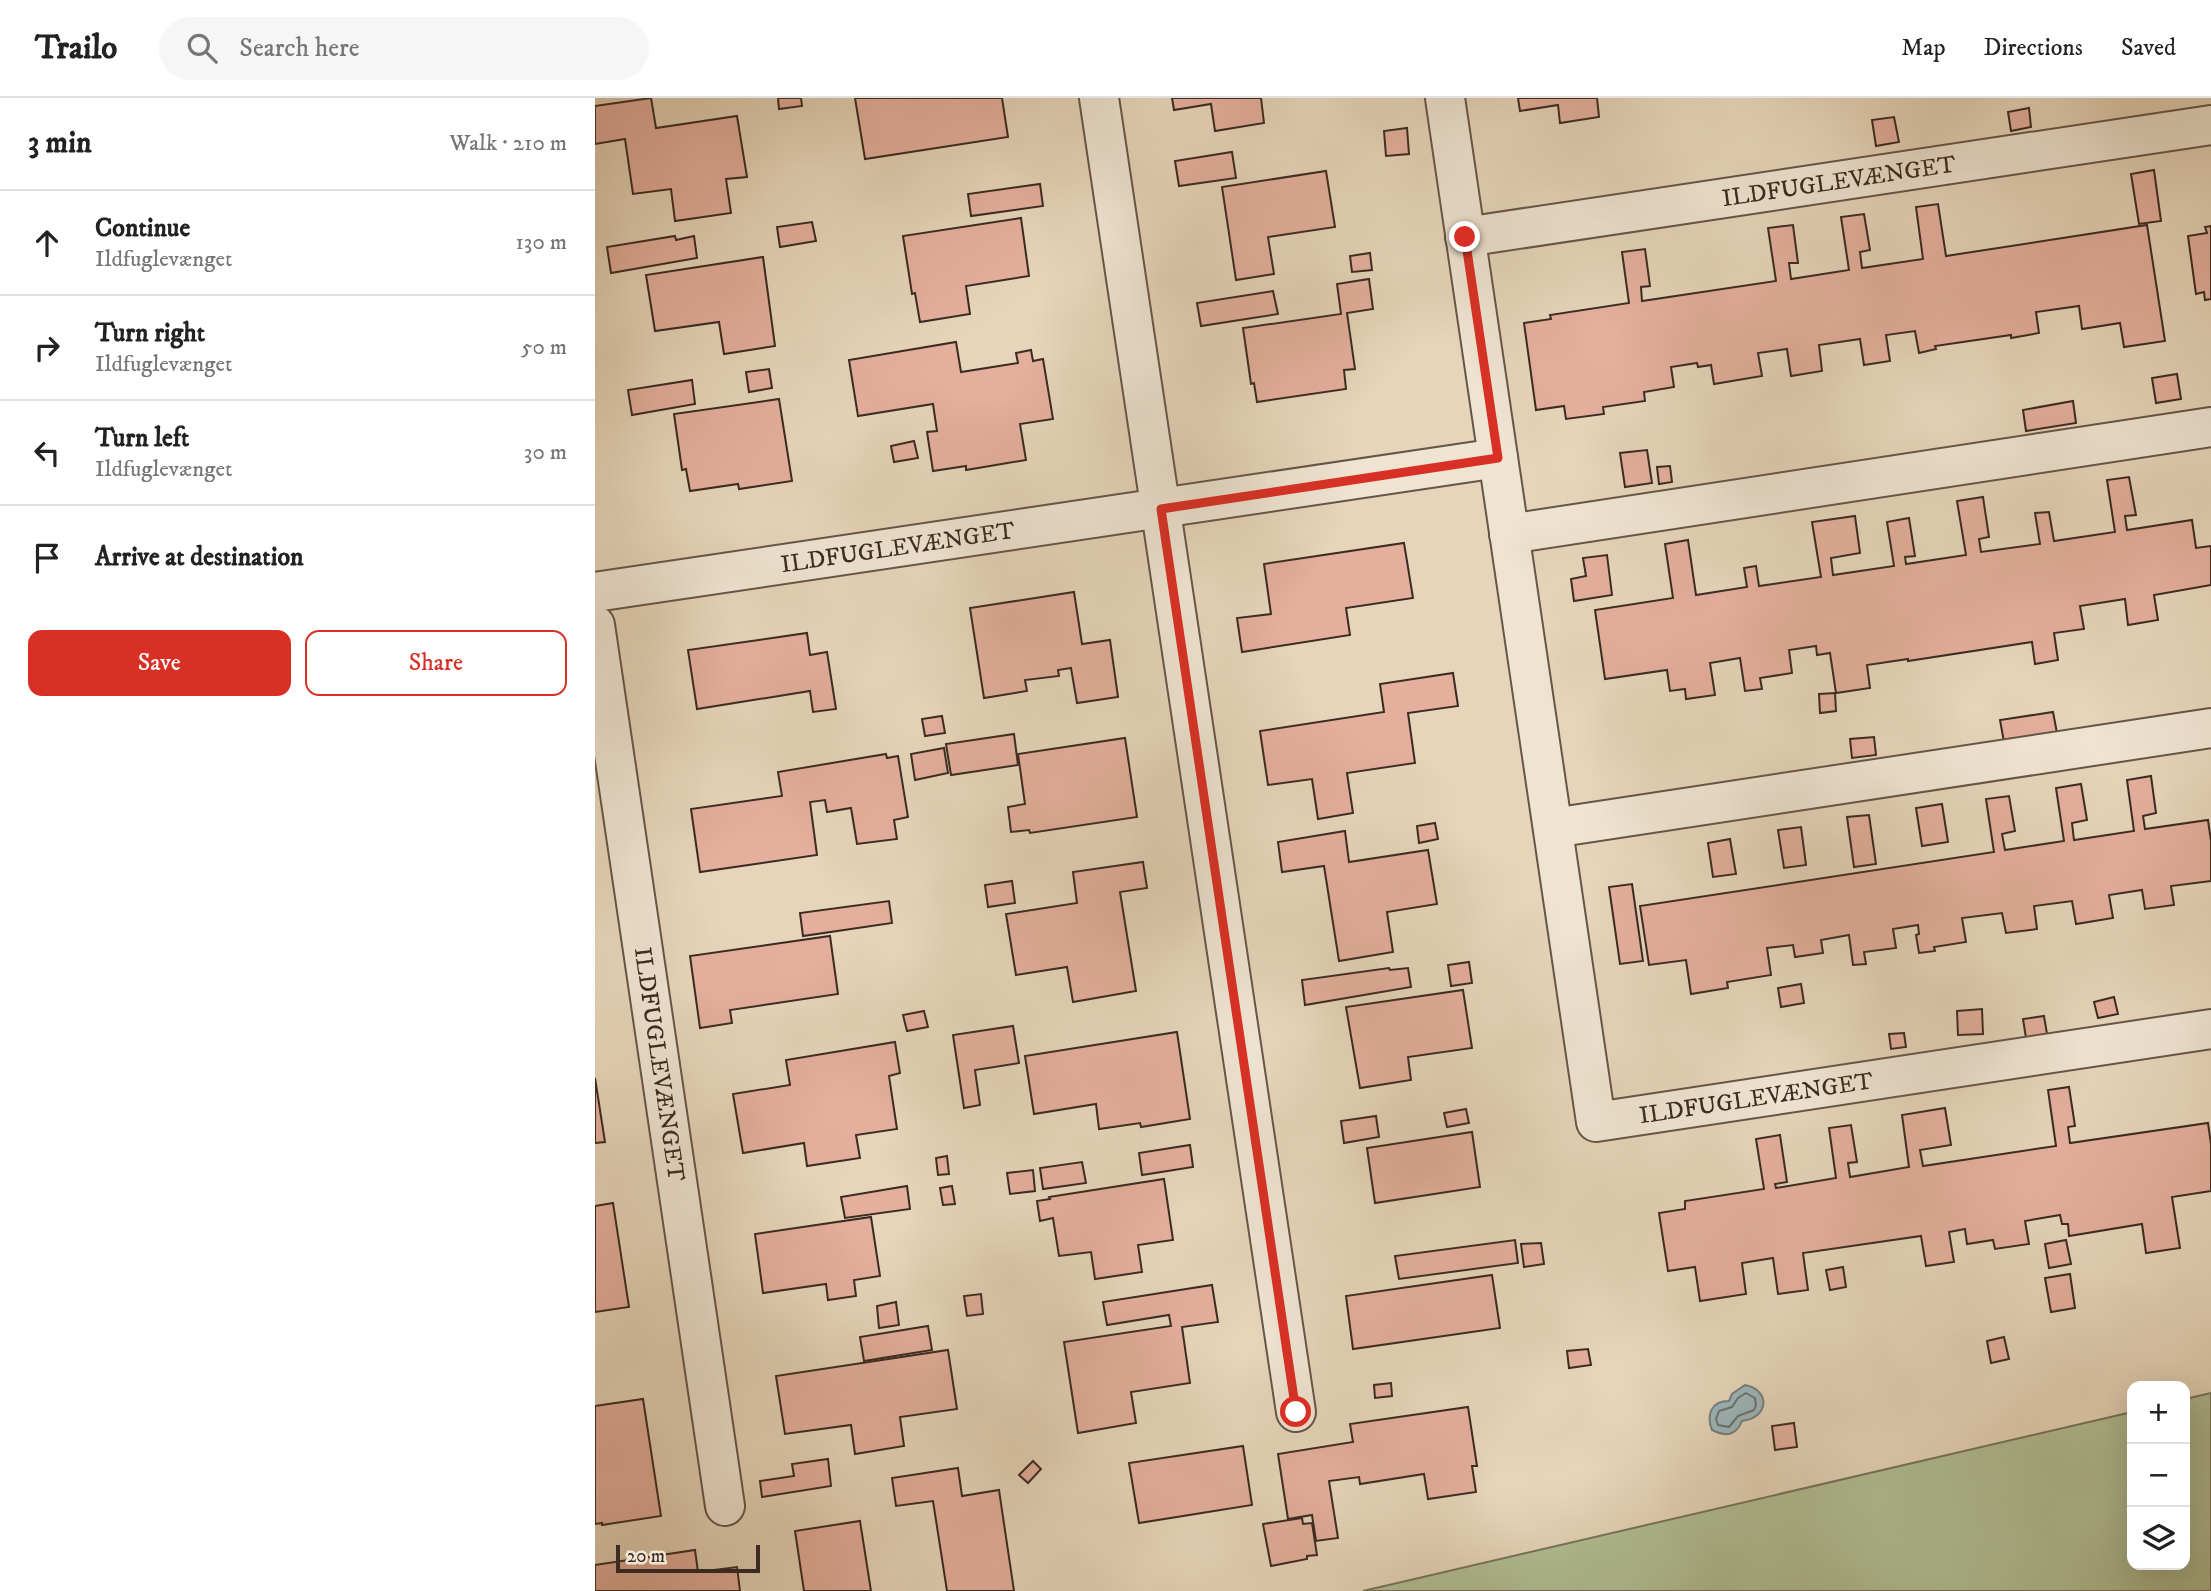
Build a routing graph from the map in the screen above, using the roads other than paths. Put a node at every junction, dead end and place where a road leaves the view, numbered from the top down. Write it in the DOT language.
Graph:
graph roads {
  1 [pos="1099,98"];
  2 [pos="1445,98"];
  3 [pos="2211,125"];
  4 [pos="1465,237"];
  5 [pos="2211,427"];
  6 [pos="1498,458"];
  7 [pos="1161,509"];
  8 [pos="1509,534"];
  9 [pos="595,592"];
  10 [pos="595,625"];
  11 [pos="2211,728"];
  12 [pos="1553,828"];
  13 [pos="2211,1029"];
  14 [pos="1296,1412"];
  15 [pos="725,1506"];
  1 -- 7 [label="street"];
  2 -- 4 [label="street, ILDFUGLEVÆNGET"];
  3 -- 4 [label="street, ILDFUGLEVÆNGET"];
  4 -- 6 [label="street, ILDFUGLEVÆNGET"];
  5 -- 8 [label="street"];
  6 -- 7 [label="street, ILDFUGLEVÆNGET"];
  6 -- 8 [label="street, ILDFUGLEVÆNGET"];
  7 -- 9 [label="street, ILDFUGLEVÆNGET"];
  7 -- 14 [label="street"];
  8 -- 12 [label="street, ILDFUGLEVÆNGET"];
  10 -- 15 [label="street, ILDFUGLEVÆNGET"];
  11 -- 12 [label="street"];
  12 -- 13 [label="street, ILDFUGLEVÆNGET"];
}
